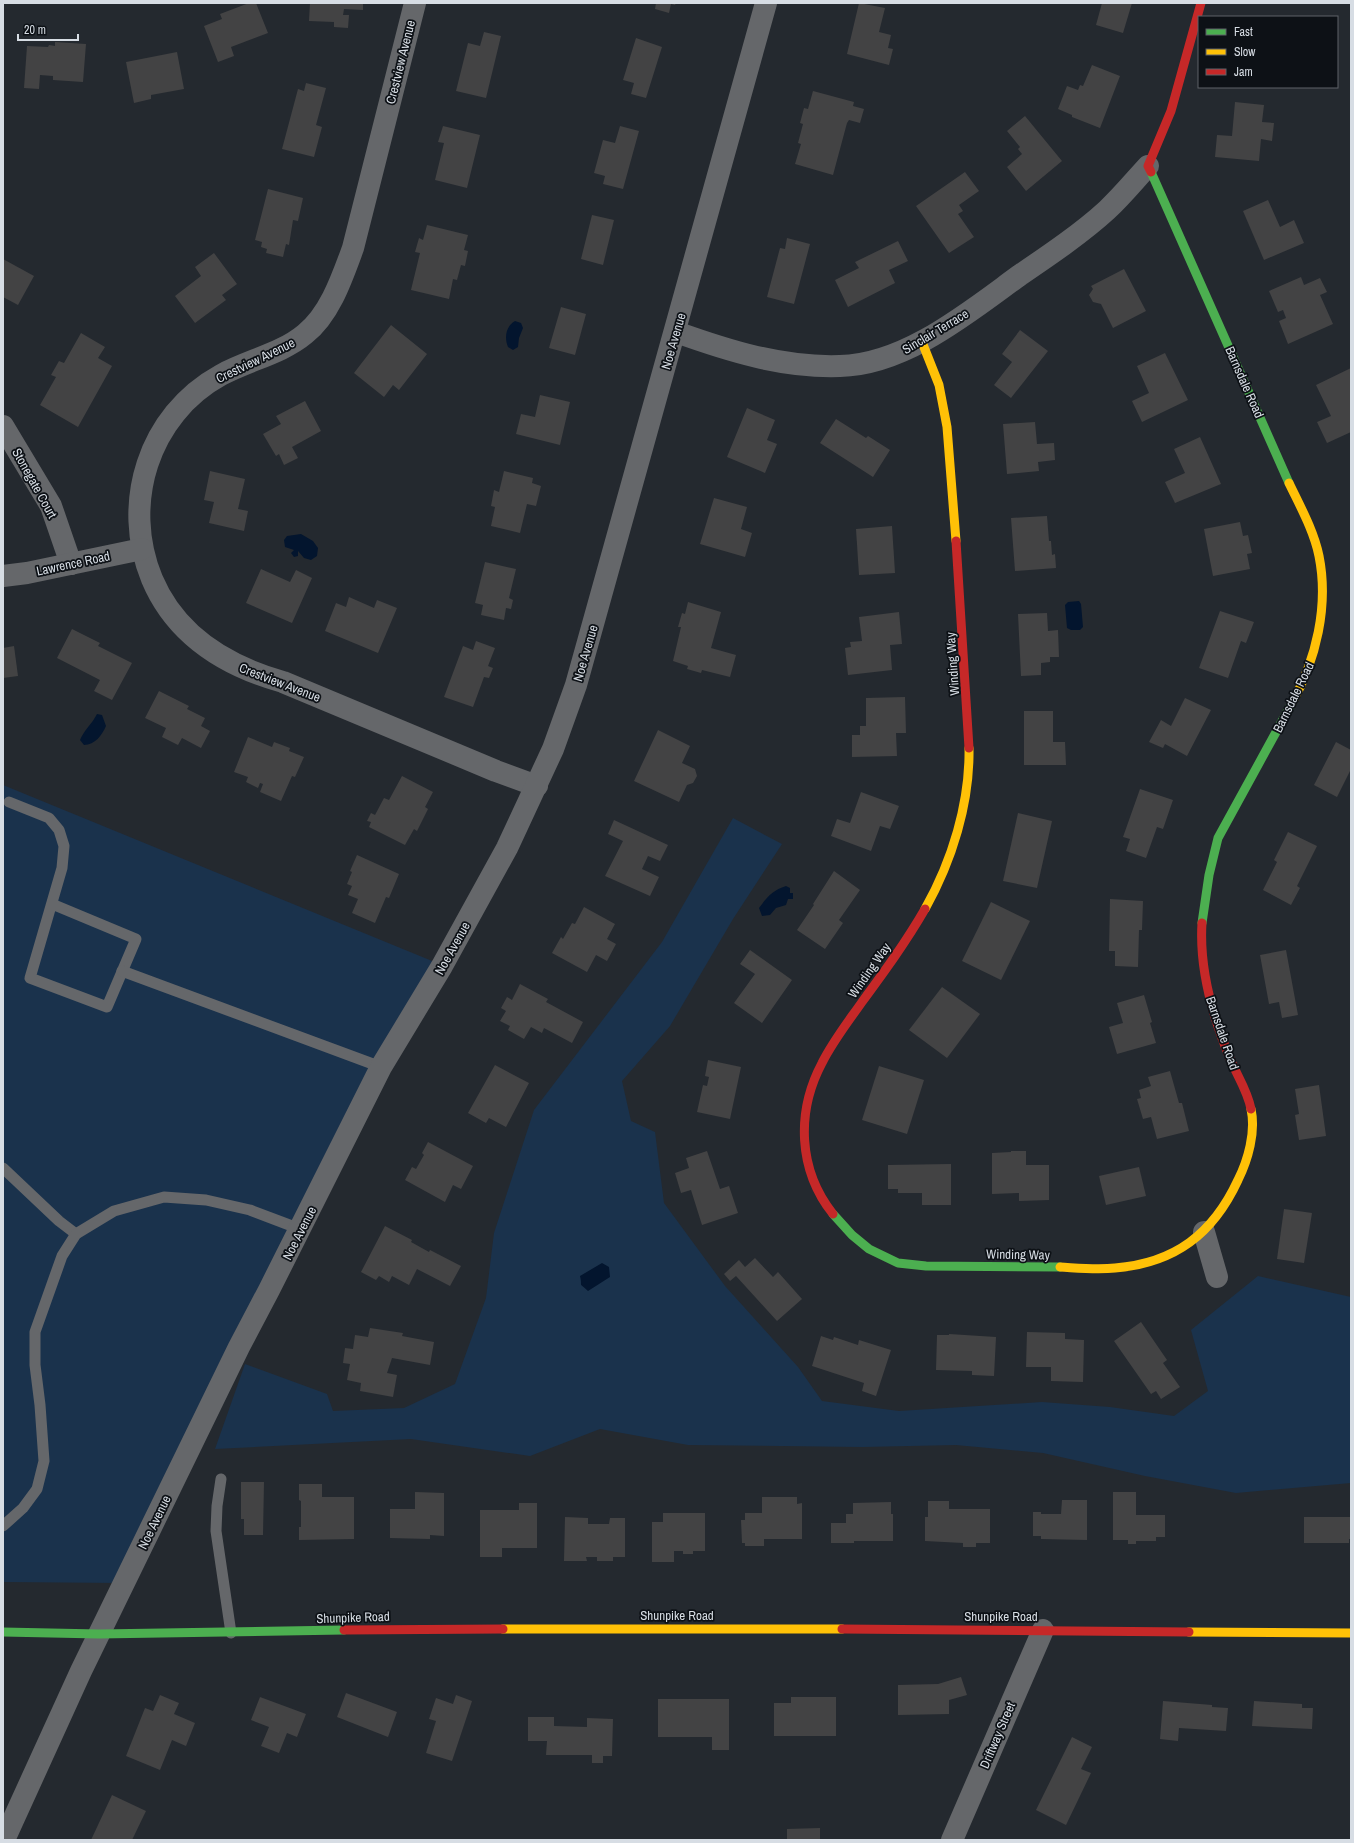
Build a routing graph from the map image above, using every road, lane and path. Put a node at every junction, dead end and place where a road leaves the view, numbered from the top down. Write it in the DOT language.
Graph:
graph roads {
  1 [pos="415,3"];
  2 [pos="766,3"];
  3 [pos="1201,3"];
  4 [pos="1148,166"];
  5 [pos="676,332"];
  6 [pos="922,342"];
  7 [pos="3,426"];
  8 [pos="142,549"];
  9 [pos="70,564"];
  10 [pos="3,576"];
  11 [pos="537,786"];
  12 [pos="9,802"];
  13 [pos="52,904"];
  14 [pos="122,971"];
  15 [pos="381,1067"];
  16 [pos="3,1168"];
  17 [pos="300,1229"];
  18 [pos="1204,1232"];
  19 [pos="76,1234"];
  20 [pos="1217,1277"];
  21 [pos="221,1479"];
  22 [pos="3,1526"];
  23 [pos="1043,1630"];
  24 [pos="3,1632"];
  25 [pos="1351,1632"];
  26 [pos="231,1633"];
  27 [pos="99,1634"];
  28 [pos="4,1840"];
  29 [pos="952,1840"];
  1 -- 8 [label="street, Crestview Avenue"];
  2 -- 5 [label="street, Noe Avenue"];
  3 -- 4 [label="street"];
  4 -- 6 [label="street, Sinclair Terrace"];
  4 -- 18 [label="street, Barnsdale Road"];
  5 -- 6 [label="street, Sinclair Terrace"];
  5 -- 11 [label="street, Noe Avenue"];
  6 -- 18 [label="street, Winding Way"];
  7 -- 9 [label="street, Stonegate Court"];
  8 -- 9 [label="street, Lawrence Road"];
  8 -- 11 [label="street, Crestview Avenue"];
  9 -- 10 [label="street, Lawrence Road"];
  11 -- 15 [label="street, Noe Avenue"];
  12 -- 13 [label="lane"];
  13 -- 14 [label="lane"];
  13 -- 14 [label="lane"];
  14 -- 15 [label="lane"];
  15 -- 17 [label="street, Noe Avenue"];
  16 -- 19 [label="lane"];
  17 -- 19 [label="lane"];
  17 -- 27 [label="street, Noe Avenue"];
  18 -- 20 [label="street"];
  19 -- 22 [label="lane"];
  21 -- 26 [label="lane"];
  23 -- 25 [label="street, Shunpike Road"];
  23 -- 26 [label="street, Shunpike Road"];
  23 -- 29 [label="street, Driftway Street"];
  24 -- 27 [label="street, Shunpike Road"];
  26 -- 27 [label="street, Shunpike Road"];
  27 -- 28 [label="street, Noe Avenue"];
}
